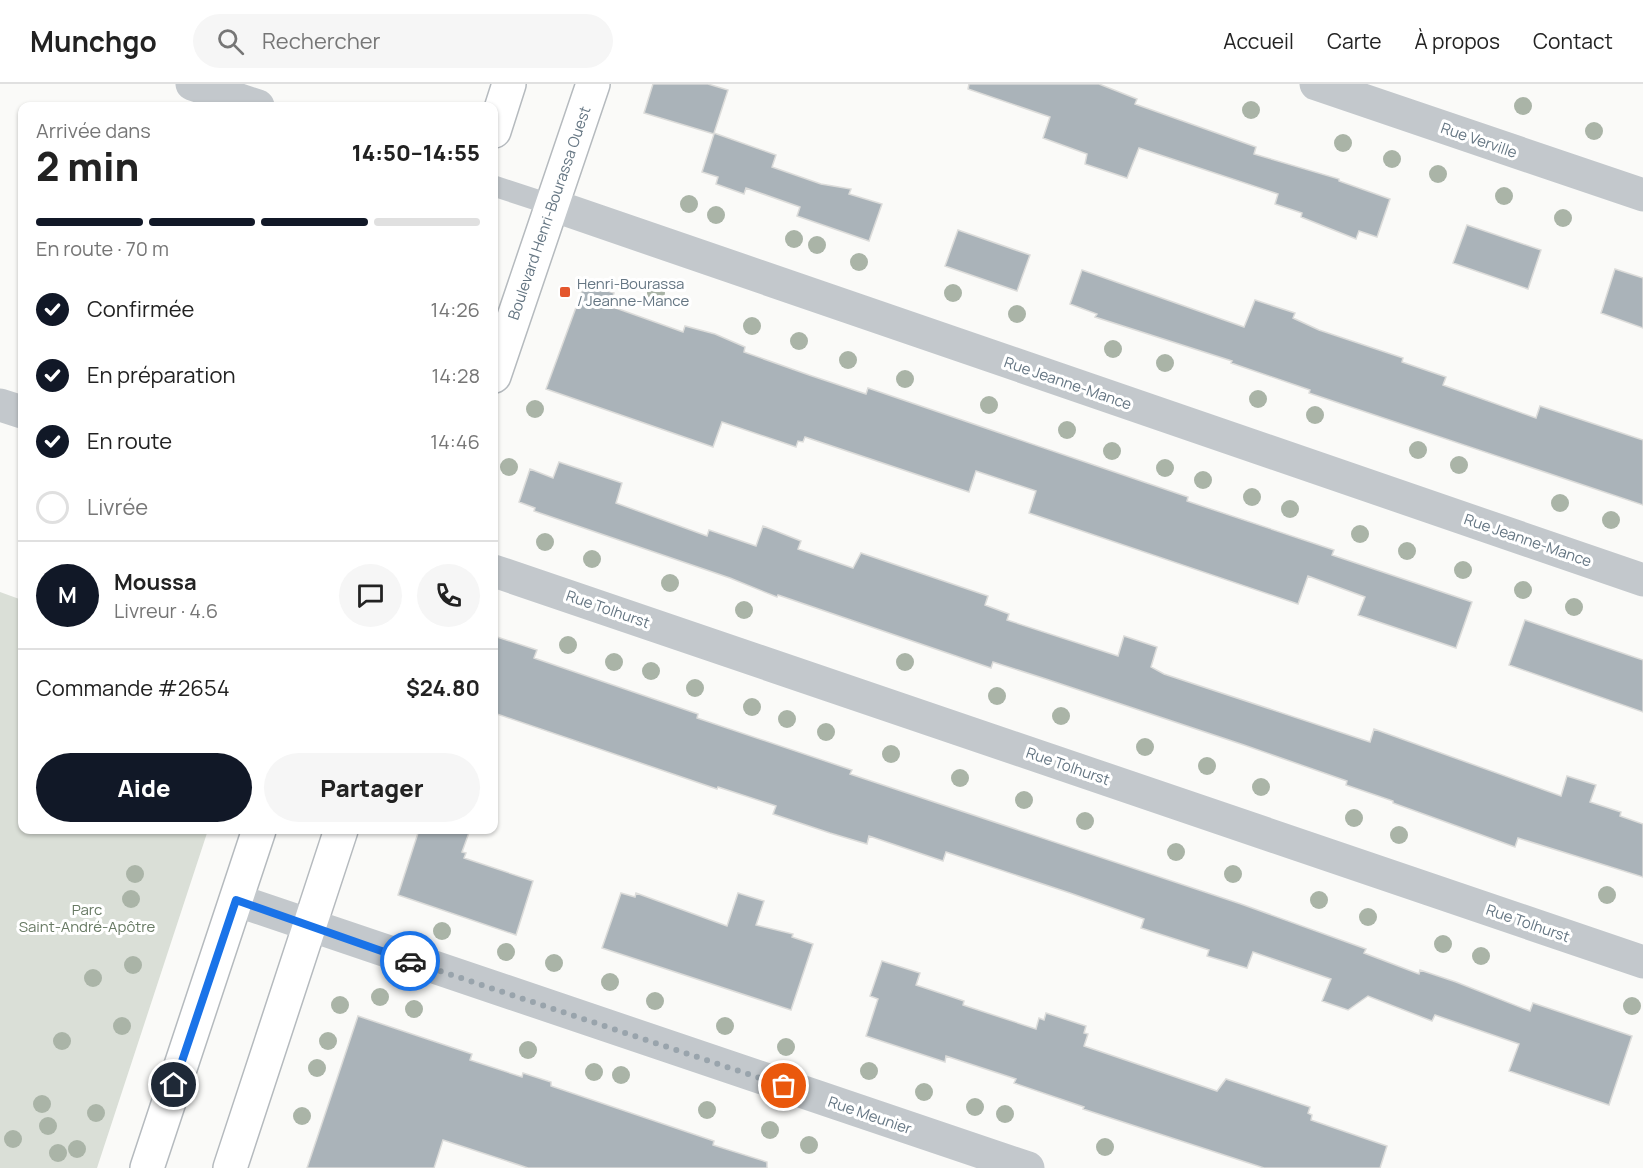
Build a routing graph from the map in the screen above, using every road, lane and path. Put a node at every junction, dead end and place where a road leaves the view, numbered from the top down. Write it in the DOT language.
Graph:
graph roads {
  1 [pos="192,84"];
  2 [pos="509,84"];
  3 [pos="593,84"];
  4 [pos="1316,84"];
  5 [pos="246,102"];
  6 [pos="498,118"];
  7 [pos="498,187"];
  8 [pos="1643,195"];
  9 [pos="552,205"];
  10 [pos="498,364"];
  11 [pos="0,405"];
  12 [pos="18,411"];
  13 [pos="498,572"];
  14 [pos="1643,580"];
  15 [pos="258,834"];
  16 [pos="341,834"];
  17 [pos="236,900"];
  18 [pos="310,925"];
  19 [pos="1643,962"];
  20 [pos="147,1168"];
  21 [pos="230,1168"];
  22 [pos="1028,1168"];
  1 -- 5 [label="street"];
  2 -- 6 [label="main road"];
  3 -- 9 [label="main road, Boulevard Henri-Bourassa Ouest"];
  4 -- 8 [label="street, Rue Verville"];
  7 -- 9 [label="lane, Rue Jeanne-Mance"];
  9 -- 10 [label="main road, Boulevard Henri-Bourassa Ouest"];
  9 -- 14 [label="street, Rue Jeanne-Mance"];
  11 -- 12 [label="street"];
  13 -- 19 [label="street, Rue Tolhurst"];
  15 -- 17 [label="main road"];
  16 -- 18 [label="main road"];
  17 -- 18 [label="street, Rue Meunier"];
  17 -- 20 [label="main road"];
  18 -- 21 [label="main road"];
  18 -- 22 [label="street, Rue Meunier"];
}
